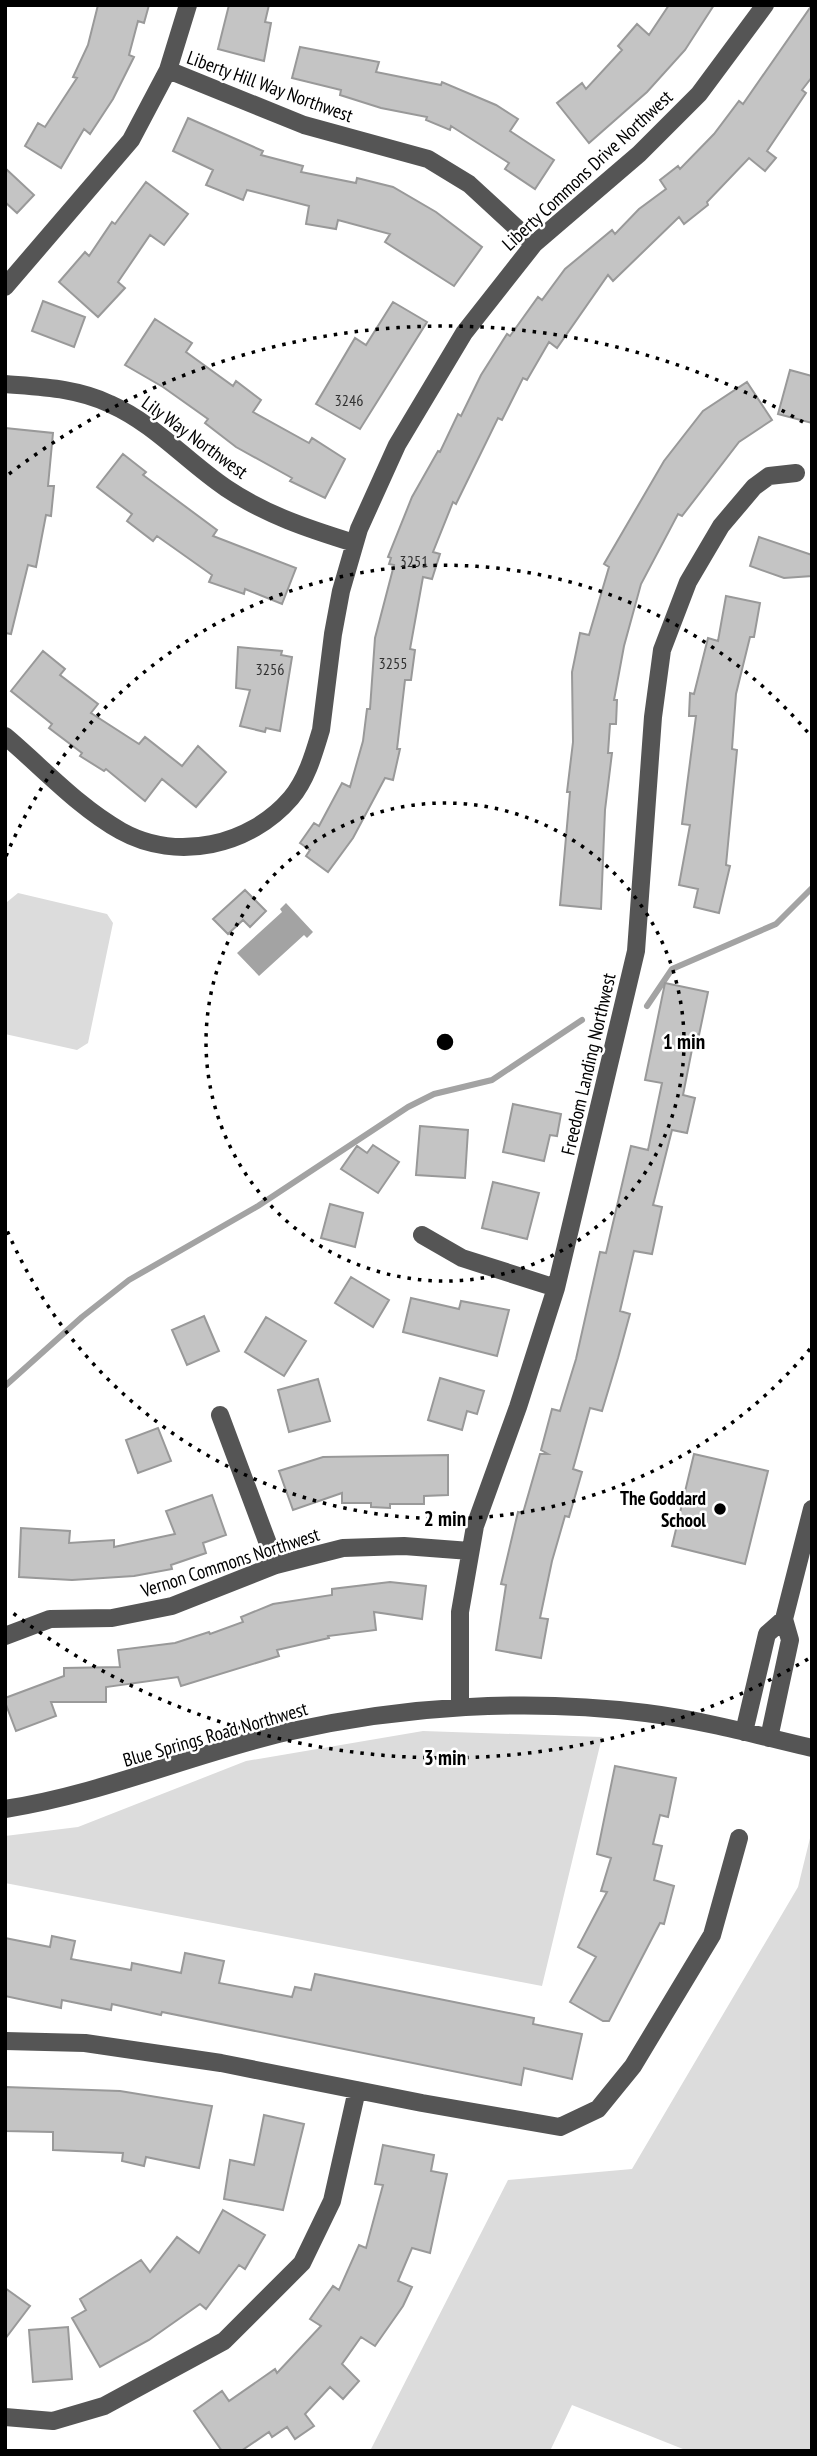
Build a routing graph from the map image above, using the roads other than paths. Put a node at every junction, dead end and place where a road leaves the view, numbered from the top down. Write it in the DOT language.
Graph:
graph roads {
  1 [pos="188,5"];
  2 [pos="765,5"];
  3 [pos="168,70"];
  4 [pos="534,244"];
  5 [pos="5,287"];
  6 [pos="5,384"];
  7 [pos="796,473"];
  8 [pos="354,543"];
  9 [pos="5,736"];
  10 [pos="422,1235"];
  11 [pos="555,1288"];
  12 [pos="220,1415"];
  13 [pos="812,1509"];
  14 [pos="470,1551"];
  15 [pos="276,1564"];
  16 [pos="784,1619"];
  17 [pos="5,1636"];
  18 [pos="460,1707"];
  19 [pos="744,1732"];
  20 [pos="769,1738"];
  21 [pos="812,1748"];
  22 [pos="5,1809"];
  23 [pos="739,1838"];
  24 [pos="5,2041"];
  25 [pos="357,2090"];
  26 [pos="5,2417"];
  1 -- 3 [label="street"];
  2 -- 4 [label="street, Liberty Commons Drive Northwest"];
  3 -- 4 [label="street, Liberty Hill Way Northwest"];
  3 -- 5 [label="street"];
  4 -- 8 [label="street, Liberty Commons Drive Northwest"];
  6 -- 8 [label="street, Lily Way Northwest"];
  7 -- 11 [label="street, Freedom Landing Northwest"];
  8 -- 9 [label="street, Liberty Commons Drive Northwest"];
  10 -- 11 [label="street"];
  11 -- 14 [label="street, Freedom Landing Northwest"];
  12 -- 15 [label="street"];
  13 -- 16 [label="street"];
  14 -- 15 [label="street, Vernon Commons Northwest"];
  14 -- 18 [label="street, Freedom Landing Northwest"];
  15 -- 17 [label="street, Vernon Commons Northwest"];
  16 -- 19 [label="street"];
  16 -- 20 [label="street"];
  18 -- 19 [label="street, Blue Springs Road Northwest"];
  18 -- 22 [label="street, Blue Springs Road Northwest"];
  19 -- 20 [label="street, Blue Springs Road Northwest"];
  20 -- 21 [label="street, Blue Springs Road Northwest"];
  23 -- 25 [label="street"];
  24 -- 25 [label="street"];
  25 -- 26 [label="street"];
}
